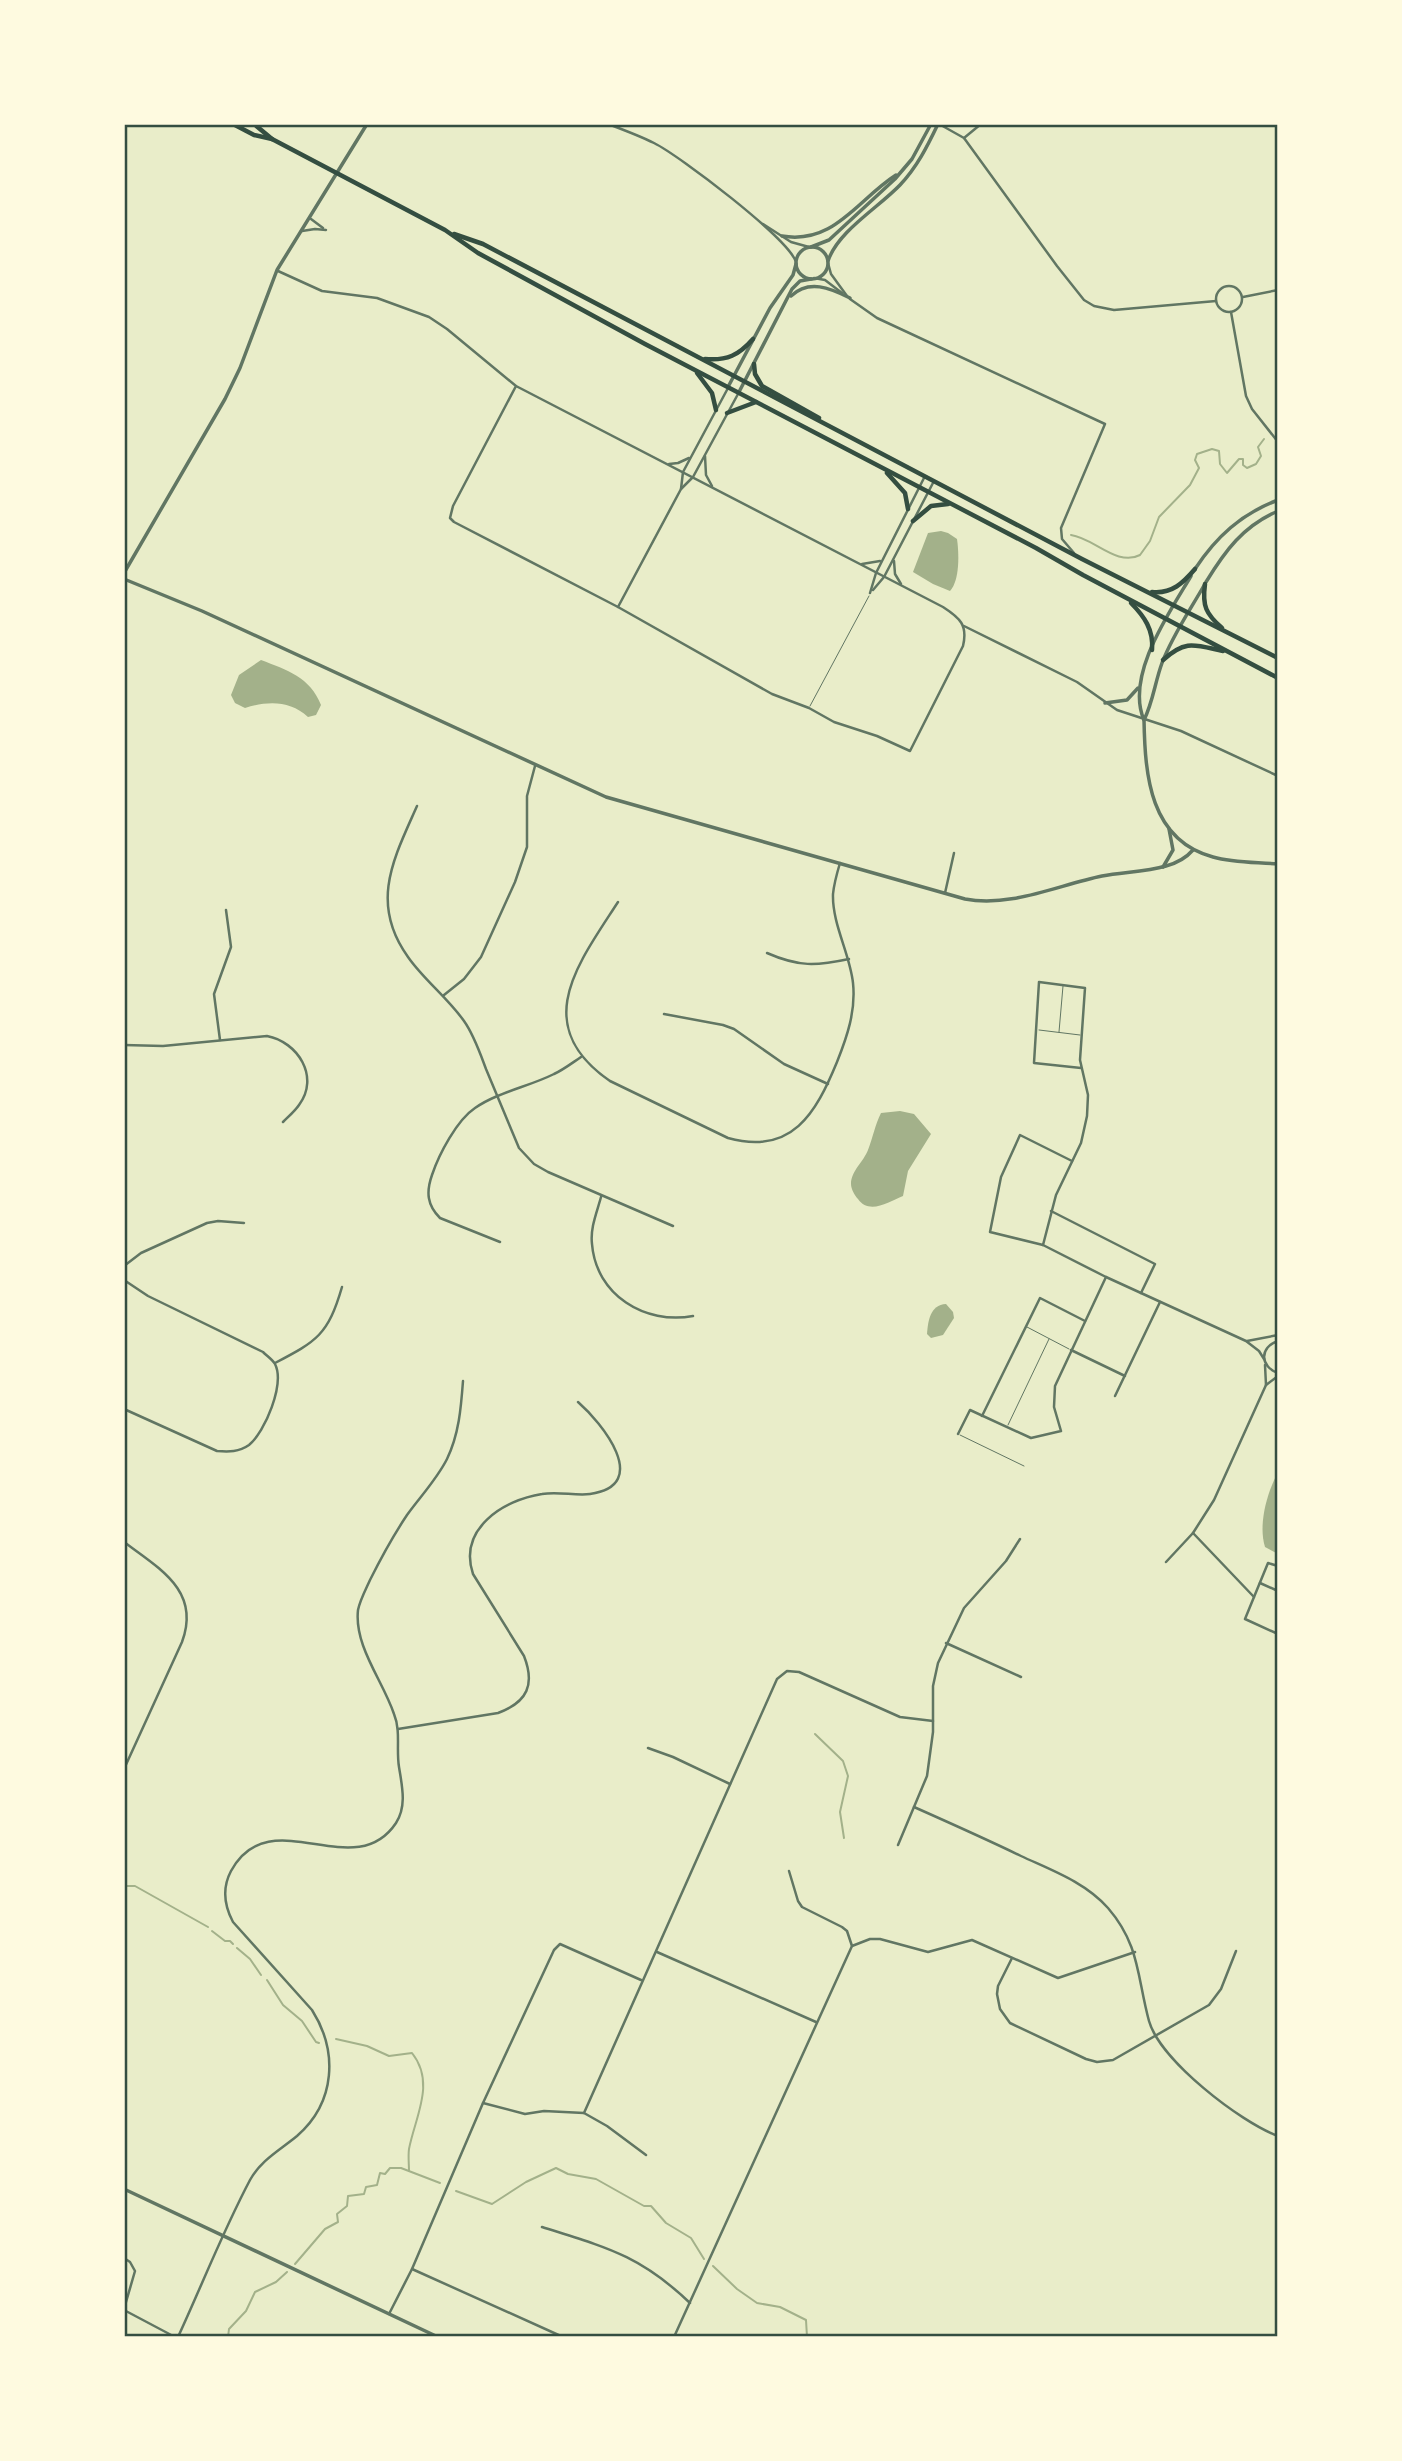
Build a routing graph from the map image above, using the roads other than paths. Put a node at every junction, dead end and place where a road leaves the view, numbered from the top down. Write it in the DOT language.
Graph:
graph roads {
  1 [pos="233,124"];
  2 [pos="254,124"];
  3 [pos="367,124"];
  4 [pos="608,124"];
  5 [pos="930,124"];
  6 [pos="938,124"];
  7 [pos="981,124"];
  8 [pos="964,138"];
  9 [pos="272,139"];
  10 [pos="901,172"];
  11 [pos="338,174"];
  12 [pos="856,214"];
  13 [pos="755,218"];
  14 [pos="311,219"];
  15 [pos="861,220"];
  16 [pos="302,231"];
  17 [pos="447,231"];
  18 [pos="782,236"];
  19 [pos="810,247"];
  20 [pos="828,262"];
  21 [pos="796,263"];
  22 [pos="277,271"];
  23 [pos="813,279"];
  24 [pos="1278,290"];
  25 [pos="1242,297"];
  26 [pos="850,298"];
  27 [pos="787,300"];
  28 [pos="1216,301"];
  29 [pos="1231,312"];
  30 [pos="753,339"];
  31 [pos="701,359"];
  32 [pos="754,364"];
  33 [pos="695,370"];
  34 [pos="734,376"];
  35 [pos="745,381"];
  36 [pos="516,386"];
  37 [pos="729,387"];
  38 [pos="738,392"];
  39 [pos="758,402"];
  40 [pos="716,410"];
  41 [pos="727,413"];
  42 [pos="834,429"];
  43 [pos="1278,442"];
  44 [pos="705,454"];
  45 [pos="692,456"];
  46 [pos="666,463"];
  47 [pos="884,470"];
  48 [pos="683,472"];
  49 [pos="925,476"];
  50 [pos="693,477"];
  51 [pos="934,481"];
  52 [pos="714,488"];
  53 [pos="919,488"];
  54 [pos="681,489"];
  55 [pos="928,492"];
  56 [pos="1278,500"];
  57 [pos="951,504"];
  58 [pos="908,509"];
  59 [pos="1278,511"];
  60 [pos="913,521"];
  61 [pos="894,557"];
  62 [pos="882,559"];
  63 [pos="1082,559"];
  64 [pos="857,563"];
  65 [pos="1195,569"];
  66 [pos="124,573"];
  67 [pos="876,573"];
  68 [pos="884,577"];
  69 [pos="124,579"];
  70 [pos="1205,584"];
  71 [pos="903,587"];
  72 [pos="1147,591"];
  73 [pos="870,593"];
  74 [pos="1125,597"];
  75 [pos="1175,606"];
  76 [pos="618,607"];
  77 [pos="1187,613"];
  78 [pos="1167,619"];
  79 [pos="964,626"];
  80 [pos="1180,626"];
  81 [pos="1228,634"];
  82 [pos="1152,650"];
  83 [pos="1230,652"];
  84 [pos="1278,658"];
  85 [pos="1163,660"];
  86 [pos="1278,678"];
  87 [pos="1139,686"];
  88 [pos="1105,703"];
  89 [pos="809,708"];
  90 [pos="1144,720"];
  91 [pos="536,764"];
  92 [pos="1278,776"];
  93 [pos="417,806"];
  94 [pos="1168,828"];
  95 [pos="1193,850"];
  96 [pos="954,853"];
  97 [pos="840,863"];
  98 [pos="1278,864"];
  99 [pos="1162,867"];
  100 [pos="945,893"];
  101 [pos="618,902"];
  102 [pos="226,910"];
  103 [pos="767,953"];
  104 [pos="849,959"];
  105 [pos="1063,985"];
  106 [pos="444,995"];
  107 [pos="664,1014"];
  108 [pos="1037,1030"];
  109 [pos="1059,1032"];
  110 [pos="1082,1035"];
  111 [pos="220,1040"];
  112 [pos="124,1045"];
  113 [pos="581,1056"];
  114 [pos="1081,1068"];
  115 [pos="828,1084"];
  116 [pos="498,1096"];
  117 [pos="283,1122"];
  118 [pos="1072,1161"];
  119 [pos="602,1196"];
  120 [pos="1051,1211"];
  121 [pos="244,1223"];
  122 [pos="673,1226"];
  123 [pos="500,1242"];
  124 [pos="1044,1245"];
  125 [pos="124,1266"];
  126 [pos="1106,1277"];
  127 [pos="124,1280"];
  128 [pos="342,1287"];
  129 [pos="1141,1293"];
  130 [pos="1160,1301"];
  131 [pos="693,1315"];
  132 [pos="1085,1321"];
  133 [pos="1026,1327"];
  134 [pos="1278,1335"];
  135 [pos="1049,1339"];
  136 [pos="1246,1341"];
  137 [pos="1277,1341"];
  138 [pos="1071,1350"];
  139 [pos="1264,1359"];
  140 [pos="275,1363"];
  141 [pos="1265,1365"];
  142 [pos="1278,1374"];
  143 [pos="1125,1376"];
  144 [pos="463,1381"];
  145 [pos="1266,1385"];
  146 [pos="1115,1396"];
  147 [pos="578,1402"];
  148 [pos="124,1409"];
  149 [pos="982,1416"];
  150 [pos="1007,1428"];
  151 [pos="958,1434"];
  152 [pos="1024,1466"];
  153 [pos="1193,1533"];
  154 [pos="1020,1539"];
  155 [pos="124,1542"];
  156 [pos="1166,1562"];
  157 [pos="1278,1566"];
  158 [pos="1260,1583"];
  159 [pos="1278,1591"];
  160 [pos="1254,1597"];
  161 [pos="1278,1634"];
  162 [pos="946,1643"];
  163 [pos="1021,1677"];
  164 [pos="933,1721"];
  165 [pos="398,1729"];
  166 [pos="648,1748"];
  167 [pos="124,1769"];
  168 [pos="730,1784"];
  169 [pos="914,1807"];
  170 [pos="898,1845"];
  171 [pos="789,1871"];
  172 [pos="852,1946"];
  173 [pos="1237,1951"];
  174 [pos="657,1952"];
  175 [pos="1135,1952"];
  176 [pos="1012,1958"];
  177 [pos="642,1980"];
  178 [pos="816,2022"];
  179 [pos="1155,2038"];
  180 [pos="483,2103"];
  181 [pos="584,2113"];
  182 [pos="1278,2136"];
  183 [pos="646,2155"];
  184 [pos="124,2189"];
  185 [pos="542,2227"];
  186 [pos="224,2237"];
  187 [pos="124,2258"];
  188 [pos="412,2269"];
  189 [pos="690,2303"];
  190 [pos="124,2309"];
  191 [pos="389,2314"];
  192 [pos="177,2337"];
  193 [pos="438,2337"];
  194 [pos="563,2337"];
  195 [pos="674,2337"];
  1 -- 9 [label="main road"];
  2 -- 9 [label="main road"];
  3 -- 11 [label="street"];
  4 -- 13 [label="street"];
  5 -- 10 [label="street"];
  6 -- 8 [label="street"];
  6 -- 15 [label="street"];
  7 -- 8 [label="street"];
  8 -- 28 [label="street"];
  9 -- 11 [label="main road"];
  10 -- 12 [label="street"];
  10 -- 18 [label="street"];
  11 -- 14 [label="street"];
  11 -- 17 [label="main road"];
  12 -- 15 [label="street"];
  12 -- 19 [label="street"];
  13 -- 18 [label="street"];
  13 -- 21 [label="street"];
  14 -- 16 [label="street"];
  14 -- 16 [label="street"];
  15 -- 20 [label="street"];
  16 -- 22 [label="street"];
  17 -- 31 [label="main road"];
  17 -- 33 [label="main road"];
  18 -- 19 [label="street"];
  19 -- 20 [label="street"];
  19 -- 21 [label="street"];
  20 -- 23 [label="street"];
  20 -- 26 [label="street"];
  21 -- 23 [label="street"];
  21 -- 30 [label="street"];
  22 -- 36 [label="street"];
  22 -- 66 [label="street"];
  23 -- 26 [label="street"];
  23 -- 27 [label="street"];
  24 -- 25 [label="street"];
  25 -- 28 [label="street"];
  25 -- 29 [label="street"];
  26 -- 27 [label="street"];
  26 -- 63 [label="street"];
  27 -- 32 [label="street"];
  28 -- 29 [label="street"];
  29 -- 43 [label="street"];
  30 -- 31 [label="main road"];
  30 -- 34 [label="street"];
  31 -- 34 [label="main road"];
  32 -- 35 [label="street"];
  32 -- 42 [label="main road"];
  33 -- 37 [label="main road"];
  33 -- 40 [label="main road"];
  34 -- 35 [label="main road"];
  34 -- 37 [label="street"];
  35 -- 38 [label="street"];
  35 -- 42 [label="main road"];
  36 -- 46 [label="street"];
  36 -- 76 [label="street"];
  37 -- 38 [label="main road"];
  37 -- 40 [label="street"];
  38 -- 39 [label="main road"];
  38 -- 41 [label="street"];
  39 -- 41 [label="main road"];
  39 -- 47 [label="main road"];
  40 -- 45 [label="street"];
  41 -- 44 [label="street"];
  42 -- 49 [label="main road"];
  44 -- 50 [label="street"];
  44 -- 52 [label="street"];
  45 -- 46 [label="street"];
  45 -- 48 [label="street"];
  46 -- 48 [label="street"];
  47 -- 53 [label="main road"];
  47 -- 58 [label="main road"];
  48 -- 50 [label="street"];
  48 -- 54 [label="street"];
  49 -- 51 [label="main road"];
  49 -- 53 [label="street"];
  50 -- 52 [label="street"];
  50 -- 54 [label="street"];
  51 -- 55 [label="street"];
  51 -- 63 [label="main road"];
  52 -- 64 [label="street"];
  53 -- 55 [label="main road"];
  53 -- 58 [label="street"];
  54 -- 76 [label="street"];
  55 -- 57 [label="main road"];
  55 -- 60 [label="street"];
  56 -- 65 [label="street"];
  57 -- 60 [label="main road"];
  57 -- 74 [label="main road"];
  58 -- 62 [label="street"];
  59 -- 70 [label="street"];
  60 -- 61 [label="street"];
  61 -- 68 [label="street"];
  61 -- 71 [label="street"];
  62 -- 64 [label="street"];
  62 -- 67 [label="street"];
  63 -- 72 [label="main road"];
  64 -- 67 [label="street"];
  65 -- 72 [label="main road"];
  65 -- 75 [label="street"];
  67 -- 68 [label="street"];
  67 -- 73 [label="street"];
  68 -- 71 [label="street"];
  68 -- 73 [label="street"];
  69 -- 91 [label="street"];
  70 -- 77 [label="street"];
  70 -- 81 [label="main road"];
  71 -- 79 [label="street"];
  72 -- 75 [label="main road"];
  73 -- 89 [label="lane"];
  74 -- 78 [label="main road"];
  74 -- 82 [label="main road"];
  75 -- 77 [label="main road"];
  75 -- 78 [label="street"];
  76 -- 89 [label="street"];
  77 -- 80 [label="street"];
  77 -- 81 [label="main road"];
  78 -- 80 [label="main road"];
  78 -- 82 [label="street"];
  79 -- 88 [label="street"];
  79 -- 89 [label="street"];
  80 -- 83 [label="main road"];
  80 -- 85 [label="street"];
  81 -- 84 [label="main road"];
  82 -- 87 [label="street"];
  83 -- 85 [label="main road"];
  83 -- 86 [label="main road"];
  85 -- 90 [label="street"];
  87 -- 88 [label="street"];
  87 -- 90 [label="street"];
  88 -- 90 [label="street"];
  90 -- 92 [label="street"];
  90 -- 94 [label="street"];
  91 -- 97 [label="street"];
  91 -- 106 [label="street"];
  93 -- 106 [label="street"];
  94 -- 95 [label="street"];
  94 -- 99 [label="street"];
  95 -- 98 [label="street"];
  95 -- 99 [label="street"];
  96 -- 100 [label="street"];
  97 -- 100 [label="street"];
  97 -- 104 [label="street"];
  99 -- 100 [label="street"];
  101 -- 113 [label="street"];
  102 -- 111 [label="street"];
  103 -- 104 [label="street"];
  104 -- 115 [label="street"];
  105 -- 108 [label="street"];
  105 -- 109 [label="lane"];
  105 -- 110 [label="street"];
  106 -- 116 [label="street"];
  107 -- 115 [label="street"];
  108 -- 109 [label="lane"];
  108 -- 114 [label="street"];
  109 -- 110 [label="lane"];
  110 -- 114 [label="street"];
  111 -- 112 [label="street"];
  111 -- 117 [label="street"];
  113 -- 115 [label="street"];
  113 -- 116 [label="street"];
  114 -- 118 [label="street"];
  116 -- 119 [label="street"];
  116 -- 123 [label="street"];
  118 -- 120 [label="street"];
  118 -- 124 [label="street"];
  119 -- 122 [label="street"];
  119 -- 131 [label="street"];
  120 -- 124 [label="street"];
  120 -- 129 [label="street"];
  121 -- 125 [label="street"];
  124 -- 126 [label="street"];
  126 -- 129 [label="street"];
  126 -- 132 [label="street"];
  127 -- 140 [label="street"];
  128 -- 140 [label="street"];
  129 -- 130 [label="street"];
  130 -- 136 [label="street"];
  130 -- 143 [label="street"];
  132 -- 133 [label="street"];
  132 -- 138 [label="street"];
  133 -- 135 [label="lane"];
  133 -- 149 [label="street"];
  134 -- 136 [label="street"];
  135 -- 138 [label="lane"];
  135 -- 150 [label="lane"];
  136 -- 139 [label="street"];
  137 -- 139 [label="street"];
  138 -- 143 [label="street"];
  138 -- 150 [label="street"];
  139 -- 141 [label="street"];
  140 -- 148 [label="street"];
  141 -- 142 [label="street"];
  141 -- 145 [label="street"];
  142 -- 145 [label="street"];
  143 -- 146 [label="street"];
  144 -- 165 [label="street"];
  145 -- 153 [label="street"];
  147 -- 165 [label="street"];
  149 -- 150 [label="street"];
  149 -- 151 [label="street"];
  151 -- 152 [label="lane"];
  153 -- 156 [label="street"];
  153 -- 160 [label="street"];
  154 -- 162 [label="street"];
  155 -- 167 [label="street"];
  157 -- 158 [label="street"];
  158 -- 159 [label="street"];
  158 -- 160 [label="street"];
  160 -- 161 [label="street"];
  162 -- 163 [label="street"];
  162 -- 164 [label="street"];
  164 -- 168 [label="street"];
  164 -- 169 [label="street"];
  165 -- 186 [label="street"];
  166 -- 168 [label="street"];
  168 -- 174 [label="street"];
  169 -- 170 [label="street"];
  169 -- 175 [label="street"];
  171 -- 172 [label="street"];
  172 -- 176 [label="street"];
  172 -- 178 [label="street"];
  173 -- 179 [label="street"];
  174 -- 177 [label="street"];
  174 -- 178 [label="street"];
  175 -- 176 [label="street"];
  175 -- 179 [label="street"];
  176 -- 179 [label="street"];
  177 -- 180 [label="street"];
  177 -- 181 [label="street"];
  178 -- 189 [label="street"];
  179 -- 182 [label="street"];
  180 -- 181 [label="street"];
  180 -- 188 [label="street"];
  181 -- 183 [label="street"];
  184 -- 186 [label="street"];
  185 -- 189 [label="street"];
  186 -- 191 [label="street"];
  186 -- 192 [label="street"];
  187 -- 190 [label="street"];
  188 -- 191 [label="street"];
  188 -- 194 [label="street"];
  189 -- 195 [label="street"];
  190 -- 192 [label="street"];
  191 -- 193 [label="street"];
}
